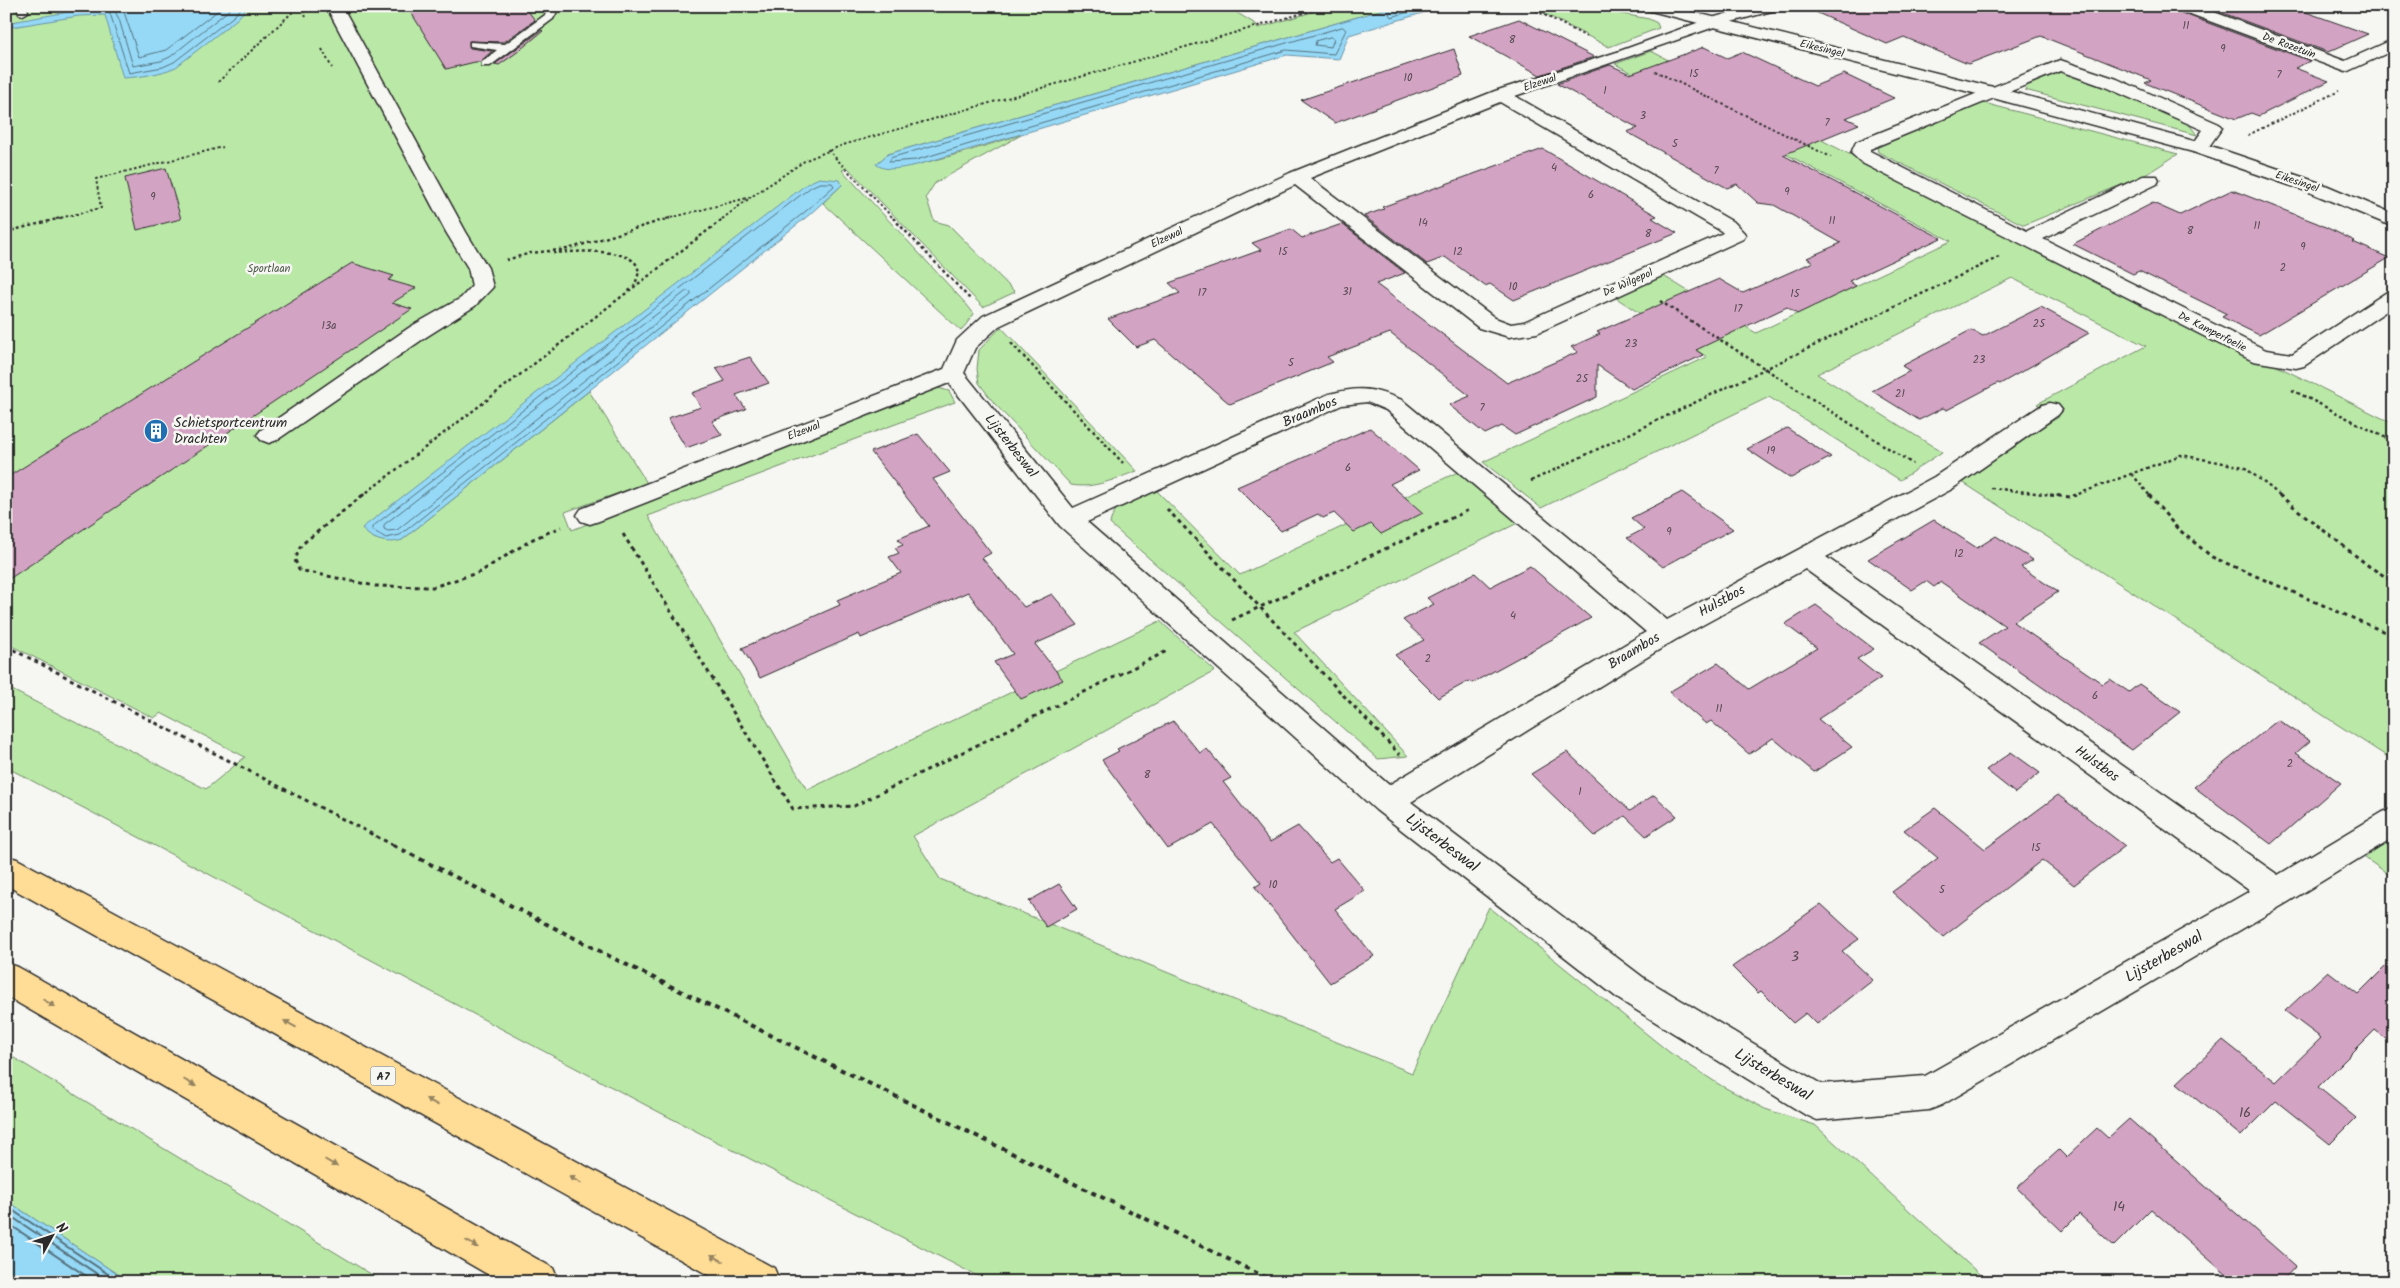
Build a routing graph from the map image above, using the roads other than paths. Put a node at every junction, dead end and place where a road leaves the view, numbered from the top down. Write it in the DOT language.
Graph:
graph roads {
  1 [pos="334,6"];
  2 [pos="555,6"];
  3 [pos="1649,6"];
  4 [pos="1773,6"];
  5 [pos="2183,6"];
  6 [pos="1714,22"];
  7 [pos="474,44"];
  8 [pos="2394,44"];
  9 [pos="507,48"];
  10 [pos="486,64"];
  11 [pos="1995,93"];
  12 [pos="1501,96"];
  13 [pos="2199,148"];
  14 [pos="1297,177"];
  15 [pos="2150,180"];
  16 [pos="2394,221"];
  17 [pos="2027,239"];
  18 [pos="2394,296"];
  19 [pos="953,374"];
  20 [pos="2050,410"];
  21 [pos="269,435"];
  22 [pos="598,512"];
  23 [pos="1069,520"];
  24 [pos="1806,556"];
  25 [pos="1665,633"];
  26 [pos="1387,801"];
  27 [pos="2394,821"];
  28 [pos="6,869"];
  29 [pos="2276,892"];
  30 [pos="6,978"];
  31 [pos="539,1282"];
  32 [pos="760,1282"];
  1 -- 21 [label="street"];
  2 -- 9 [label="lane"];
  3 -- 6 [label="street, Eikesingel"];
  4 -- 6 [label="street, Elzewal"];
  5 -- 8 [label="street, De Rozetuin"];
  6 -- 11 [label="street, Eikesingel"];
  6 -- 12 [label="street, Elzewal"];
  7 -- 9 [label="lane"];
  9 -- 10 [label="lane"];
  11 -- 13 [label="street, Eikesingel"];
  11 -- 13 [label="street"];
  11 -- 17 [label="street, De Kamperfoelie"];
  12 -- 14 [label="street, Elzewal"];
  12 -- 14 [label="street, De Wilgepol"];
  13 -- 16 [label="street, Eikesingel"];
  14 -- 19 [label="street, Elzewal"];
  15 -- 17 [label="street"];
  17 -- 18 [label="street, De Kamperfoelie"];
  19 -- 22 [label="street, Elzewal"];
  19 -- 23 [label="street, Lijsterbeswal"];
  20 -- 24 [label="street, Hulstbos"];
  23 -- 25 [label="street, Braambos"];
  23 -- 26 [label="street"];
  24 -- 25 [label="street, Hulstbos"];
  24 -- 29 [label="street, Hulstbos"];
  25 -- 26 [label="street, Braambos"];
  26 -- 29 [label="street, Lijsterbeswal"];
  27 -- 29 [label="street"];
  32 -- 28 [label="highway, A7, one-way"];
  30 -- 31 [label="highway, one-way"];
}
